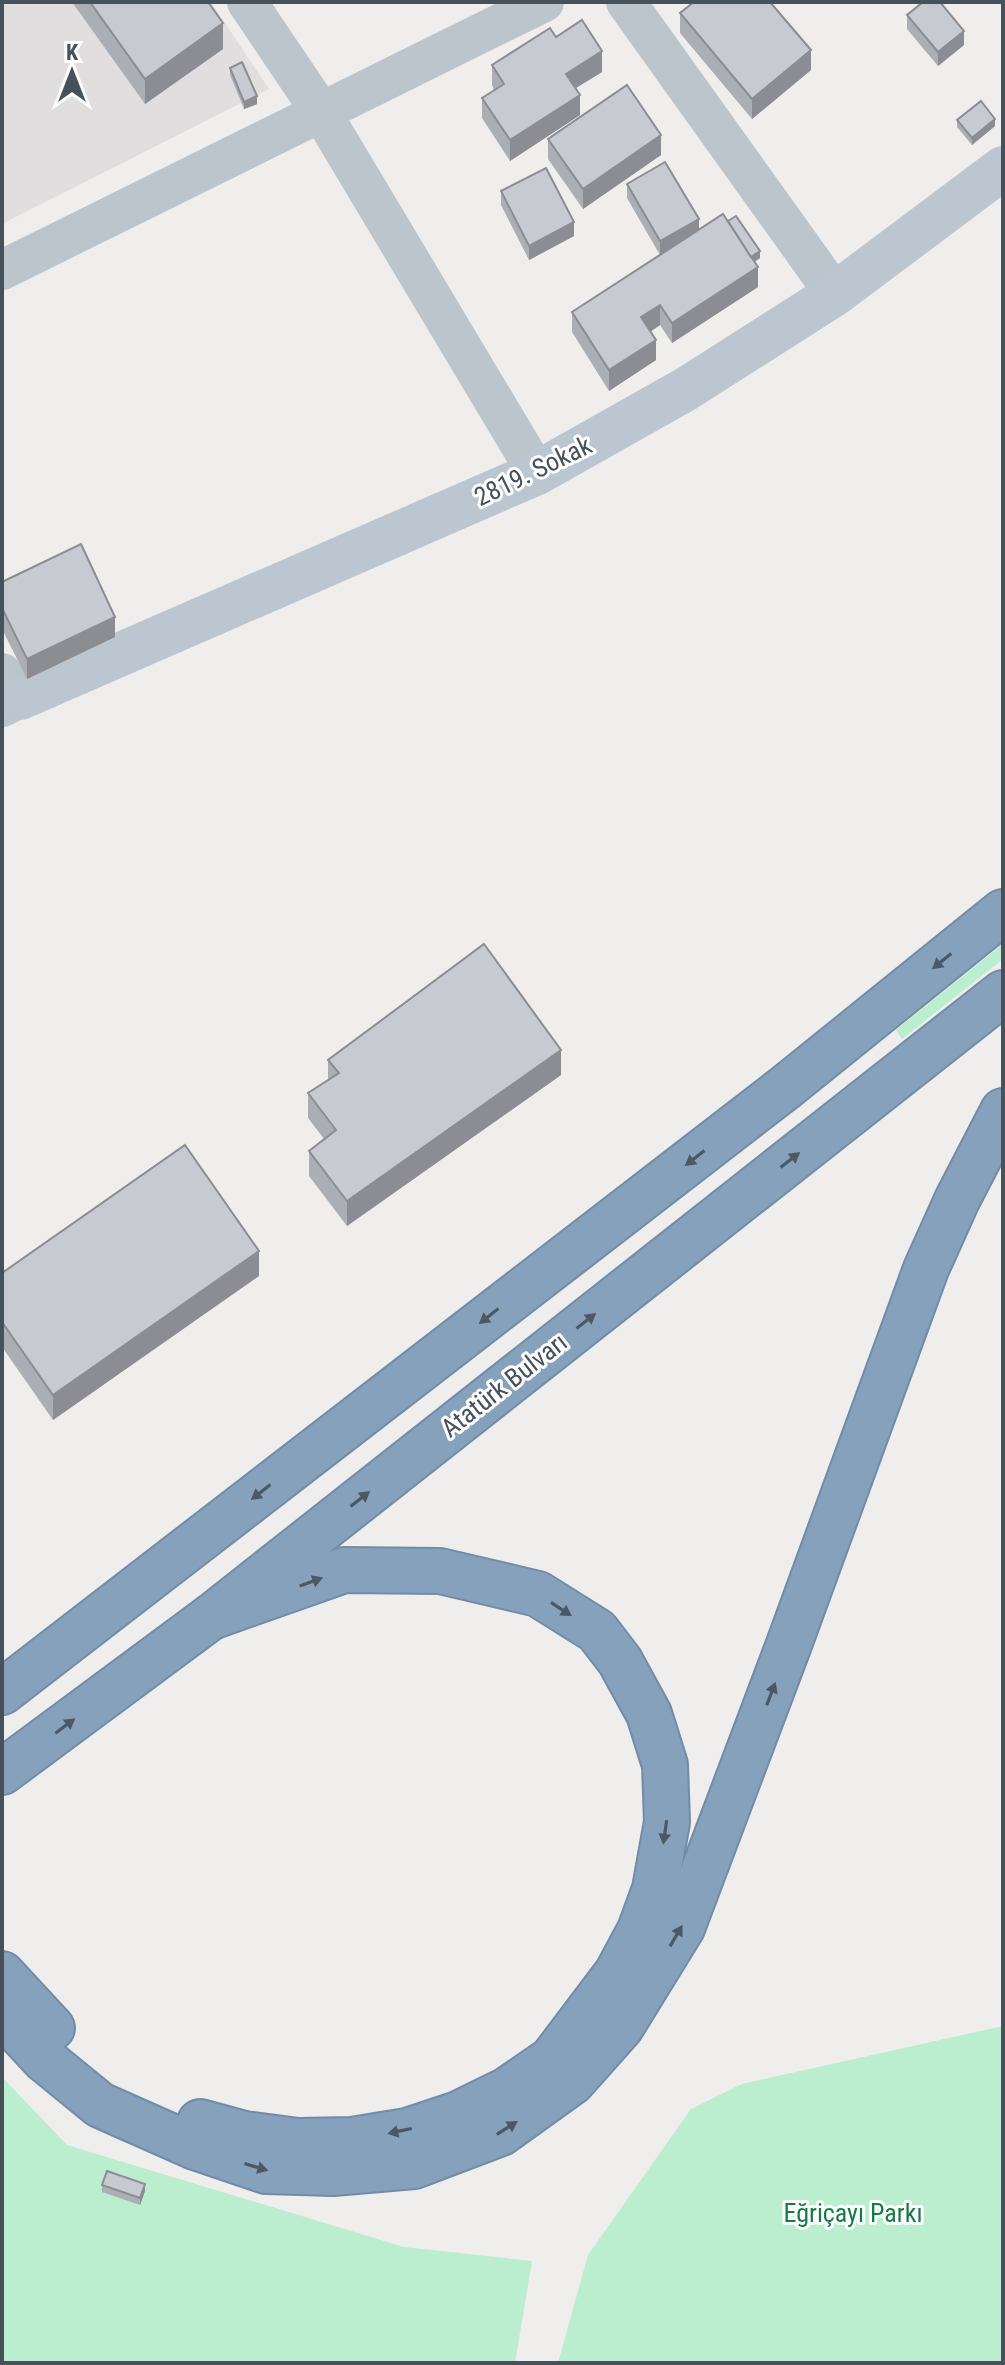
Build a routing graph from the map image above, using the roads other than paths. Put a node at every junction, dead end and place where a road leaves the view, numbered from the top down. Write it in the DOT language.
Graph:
graph roads {
  1 [pos="247,2"];
  2 [pos="544,2"];
  3 [pos="626,2"];
  4 [pos="321,112"];
  5 [pos="1003,168"];
  6 [pos="2,270"];
  7 [pos="835,294"];
  8 [pos="537,473"];
  9 [pos="8,693"];
  10 [pos="1003,912"];
  11 [pos="1003,993"];
  12 [pos="1003,1111"];
  13 [pos="211,1617"];
  14 [pos="12,1680"];
  15 [pos="2,1772"];
  16 [pos="2,1974"];
  17 [pos="2,2014"];
  1 -- 4 [label="street"];
  2 -- 4 [label="street"];
  3 -- 7 [label="street"];
  4 -- 6 [label="street"];
  4 -- 8 [label="street"];
  5 -- 7 [label="main road, 2819. Sokak"];
  7 -- 8 [label="main road, 2819. Sokak"];
  8 -- 9 [label="main road, 2819. Sokak"];
  10 -- 14 [label="highway, one-way"];
  13 -- 11 [label="highway, Atatürk Bulvarı, one-way"];
  17 -- 12 [label="highway, one-way"];
  15 -- 13 [label="highway, Atatürk Bulvarı, one-way"];
  13 -- 16 [label="highway, one-way"];
}
